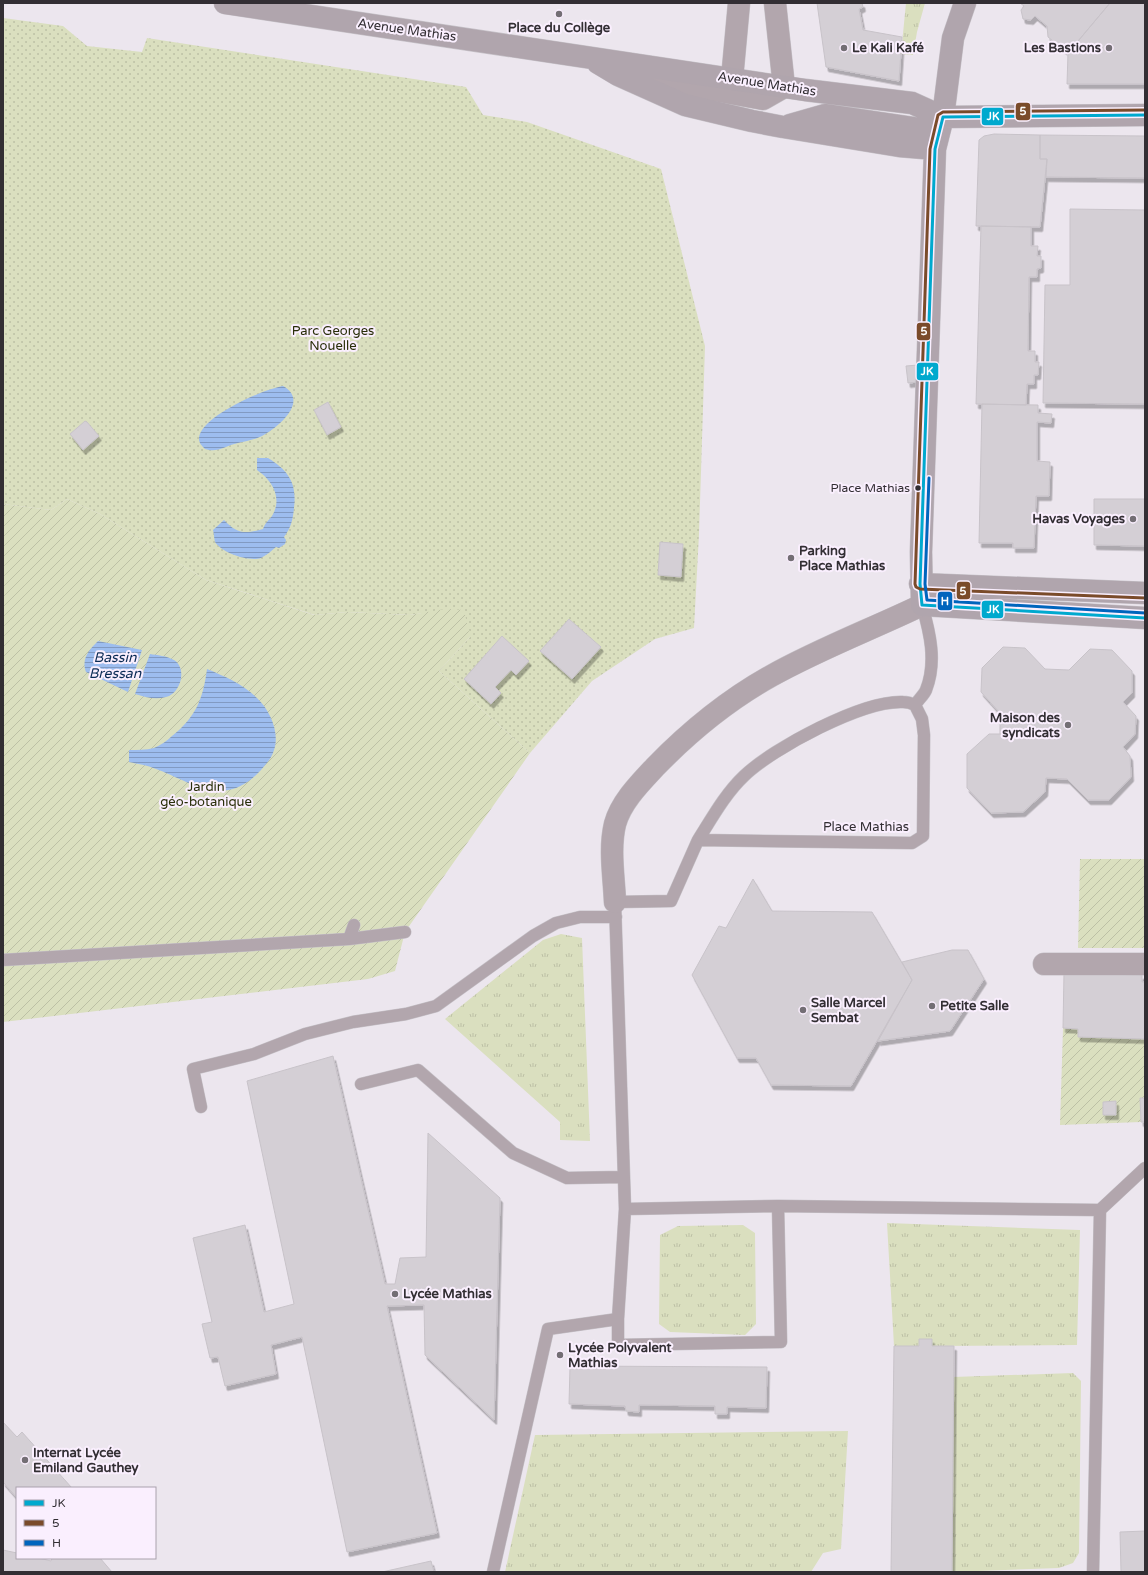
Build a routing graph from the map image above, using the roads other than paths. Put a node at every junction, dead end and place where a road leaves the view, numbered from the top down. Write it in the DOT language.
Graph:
graph roads {
  1 [pos="739,3"];
  2 [pos="775,3"];
  3 [pos="965,3"];
  4 [pos="238,4"];
  5 [pos="589,57"];
  6 [pos="618,74"];
  7 [pos="732,78"];
  8 [pos="784,86"];
  9 [pos="805,90"];
  10 [pos="1145,114"];
  11 [pos="943,117"];
  12 [pos="752,121"];
  13 [pos="783,127"];
  14 [pos="935,149"];
  15 [pos="920,584"];
  16 [pos="1145,593"];
  17 [pos="922,605"];
  18 [pos="1145,618"];
  19 [pos="915,705"];
  20 [pos="698,840"];
  21 [pos="615,910"];
  22 [pos="354,924"];
  23 [pos="405,932"];
  24 [pos="349,939"];
  25 [pos="3,960"];
  26 [pos="1044,964"];
  27 [pos="1145,964"];
  28 [pos="361,1084"];
  29 [pos="201,1106"];
  30 [pos="1145,1168"];
  31 [pos="623,1177"];
  32 [pos="778,1206"];
  33 [pos="624,1209"];
  34 [pos="1100,1210"];
  35 [pos="618,1319"];
  36 [pos="493,1572"];
  37 [pos="1093,1572"];
  1 -- 7 [label="street"];
  2 -- 8 [label="street"];
  3 -- 11 [label="street"];
  4 -- 5 [label="street, Avenue Mathias"];
  5 -- 6 [label="street, Avenue Mathias"];
  5 -- 7 [label="street, Avenue Mathias"];
  6 -- 8 [label="street"];
  6 -- 12 [label="street, Avenue Mathias"];
  7 -- 8 [label="street, Avenue Mathias"];
  8 -- 9 [label="street, Avenue Mathias"];
  9 -- 11 [label="street, Avenue Mathias"];
  9 -- 12 [label="street"];
  10 -- 11 [label="street, Avenue Mathias"];
  11 -- 13 [label="street, Avenue Mathias"];
  11 -- 14 [label="street"];
  12 -- 13 [label="street, Avenue Mathias"];
  13 -- 14 [label="street, Avenue Mathias"];
  14 -- 15 [label="street"];
  15 -- 16 [label="street"];
  15 -- 17 [label="street"];
  17 -- 18 [label="street"];
  17 -- 19 [label="lane"];
  17 -- 21 [label="street"];
  19 -- 20 [label="lane"];
  19 -- 20 [label="lane, Place Mathias"];
  20 -- 21 [label="lane"];
  21 -- 29 [label="lane"];
  21 -- 31 [label="lane"];
  22 -- 24 [label="lane"];
  23 -- 24 [label="lane"];
  24 -- 25 [label="lane"];
  26 -- 27 [label="street"];
  28 -- 31 [label="lane"];
  30 -- 34 [label="lane"];
  31 -- 33 [label="lane"];
  32 -- 33 [label="lane"];
  32 -- 34 [label="lane"];
  32 -- 35 [label="lane"];
  33 -- 35 [label="lane"];
  34 -- 37 [label="lane"];
  35 -- 36 [label="lane"];
}
